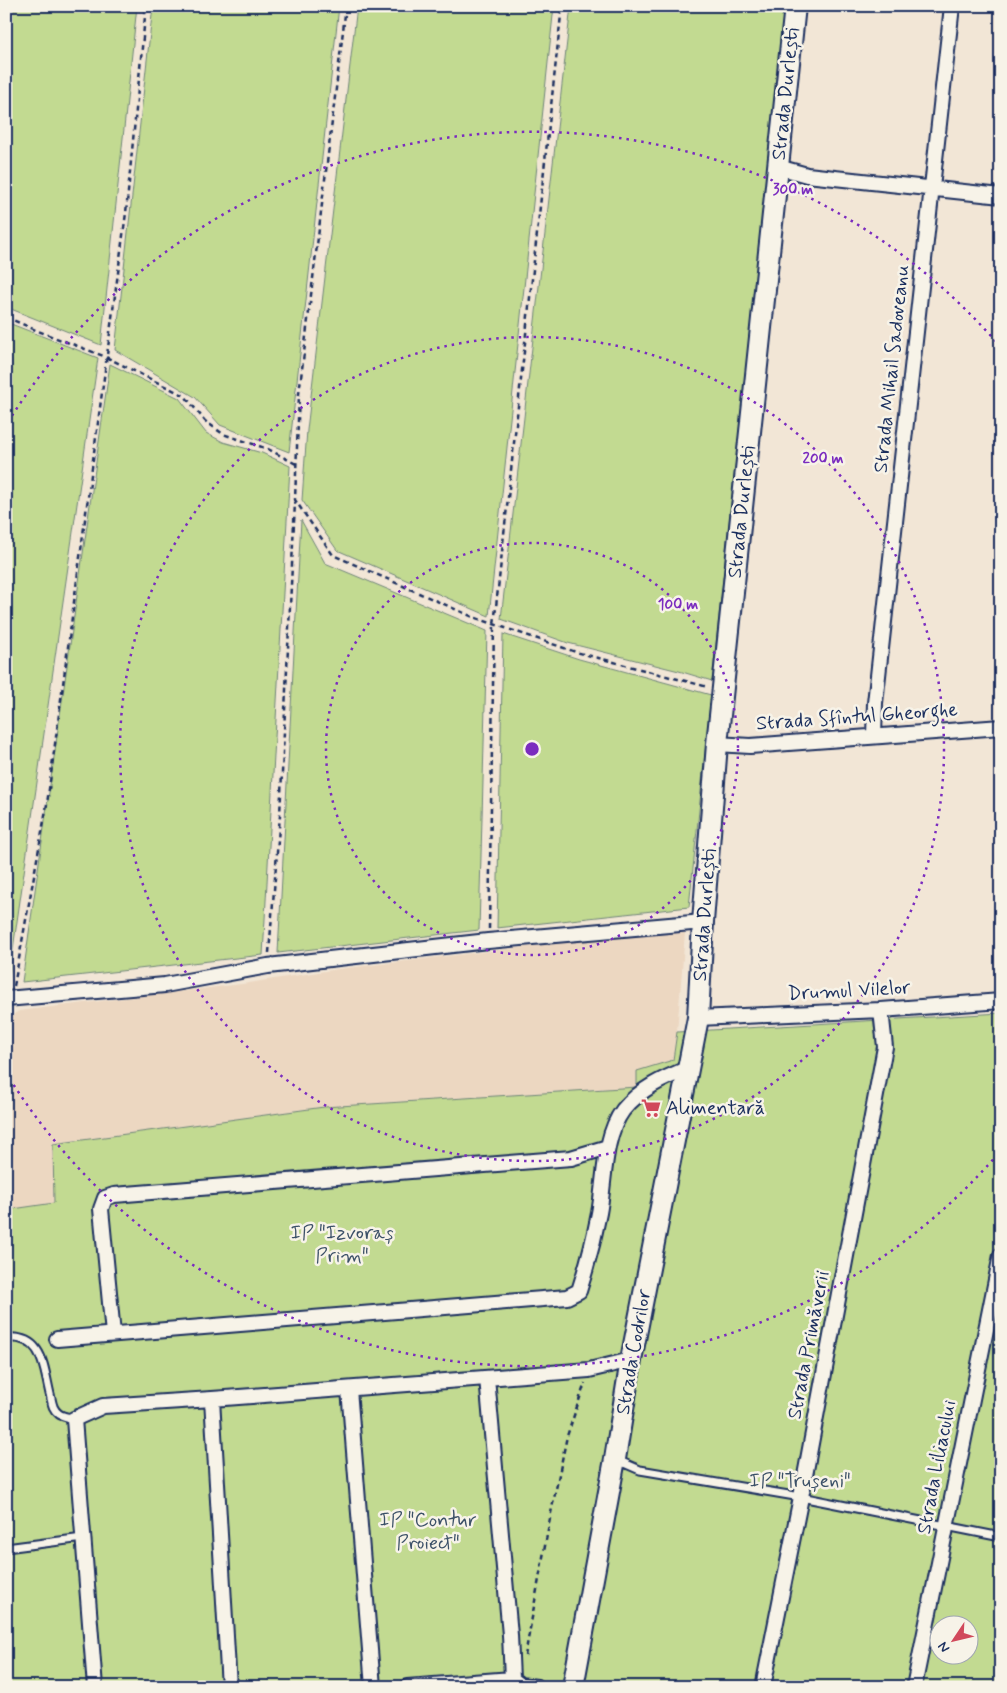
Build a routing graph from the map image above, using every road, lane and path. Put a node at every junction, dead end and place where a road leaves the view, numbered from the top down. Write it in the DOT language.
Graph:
graph roads {
  1 [pos="146,6"];
  2 [pos="346,6"];
  3 [pos="562,6"];
  4 [pos="795,6"];
  5 [pos="952,6"];
  6 [pos="778,167"];
  7 [pos="933,189"];
  8 [pos="1001,196"];
  9 [pos="6,317"];
  10 [pos="106,357"];
  11 [pos="296,464"];
  12 [pos="295,500"];
  13 [pos="494,625"];
  14 [pos="724,692"];
  15 [pos="1001,727"];
  16 [pos="874,736"];
  17 [pos="717,744"];
  18 [pos="703,922"];
  19 [pos="488,941"];
  20 [pos="268,966"];
  21 [pos="9,998"];
  22 [pos="1001,1001"];
  23 [pos="881,1010"];
  24 [pos="698,1018"];
  25 [pos="690,1068"];
  26 [pos="608,1147"];
  27 [pos="1001,1256"];
  28 [pos="113,1334"];
  29 [pos="6,1338"];
  30 [pos="57,1339"];
  31 [pos="631,1360"];
  32 [pos="589,1370"];
  33 [pos="487,1378"];
  34 [pos="349,1389"];
  35 [pos="212,1400"];
  36 [pos="74,1419"];
  37 [pos="615,1459"];
  38 [pos="801,1497"];
  39 [pos="945,1527"];
  40 [pos="1001,1537"];
  41 [pos="83,1538"];
  42 [pos="6,1548"];
  43 [pos="525,1656"];
  44 [pos="517,1684"];
  45 [pos="95,1687"];
  46 [pos="229,1687"];
  47 [pos="373,1687"];
  48 [pos="407,1687"];
  49 [pos="538,1687"];
  50 [pos="573,1687"];
  51 [pos="763,1687"];
  52 [pos="914,1687"];
  1 -- 10 [label="path"];
  2 -- 11 [label="path"];
  3 -- 13 [label="path"];
  4 -- 6 [label="street, Strada Durlești"];
  5 -- 7 [label="street, Strada Mihail Sadoveanu"];
  6 -- 7 [label="street"];
  6 -- 14 [label="street, Strada Durlești"];
  7 -- 8 [label="street"];
  7 -- 16 [label="street, Strada Mihail Sadoveanu"];
  9 -- 10 [label="path"];
  10 -- 11 [label="path"];
  10 -- 21 [label="path"];
  11 -- 12 [label="path"];
  12 -- 13 [label="path"];
  12 -- 20 [label="path"];
  13 -- 14 [label="path"];
  13 -- 19 [label="path"];
  14 -- 17 [label="street, Strada Durlești"];
  15 -- 16 [label="street, Strada Sfîntul Gheorghe"];
  16 -- 17 [label="street, Strada Sfîntul Gheorghe"];
  17 -- 18 [label="street, Strada Durlești"];
  18 -- 19 [label="street"];
  18 -- 24 [label="street, Strada Durlești"];
  19 -- 20 [label="street"];
  20 -- 21 [label="street"];
  22 -- 23 [label="street, Drumul Vilelor"];
  23 -- 24 [label="street, Drumul Vilelor"];
  23 -- 38 [label="street, Strada Primăverii"];
  24 -- 25 [label="street, Strada Codrilor"];
  25 -- 26 [label="street"];
  25 -- 31 [label="street, Strada Codrilor"];
  26 -- 28 [label="street"];
  26 -- 28 [label="street"];
  27 -- 39 [label="street, Strada Liliacului"];
  28 -- 30 [label="street"];
  29 -- 36 [label="lane"];
  31 -- 32 [label="street"];
  31 -- 37 [label="street, Strada Codrilor"];
  32 -- 33 [label="street"];
  32 -- 43 [label="path"];
  33 -- 34 [label="street"];
  33 -- 44 [label="street"];
  34 -- 35 [label="street"];
  34 -- 47 [label="street"];
  35 -- 36 [label="street"];
  35 -- 46 [label="street"];
  36 -- 41 [label="street"];
  37 -- 38 [label="lane"];
  37 -- 50 [label="street, Strada Codrilor"];
  38 -- 39 [label="lane"];
  38 -- 51 [label="street, Strada Primăverii"];
  39 -- 40 [label="lane"];
  39 -- 52 [label="street, Strada Liliacului"];
  41 -- 42 [label="lane"];
  41 -- 45 [label="street"];
  44 -- 48 [label="street"];
  44 -- 49 [label="street"];
}
